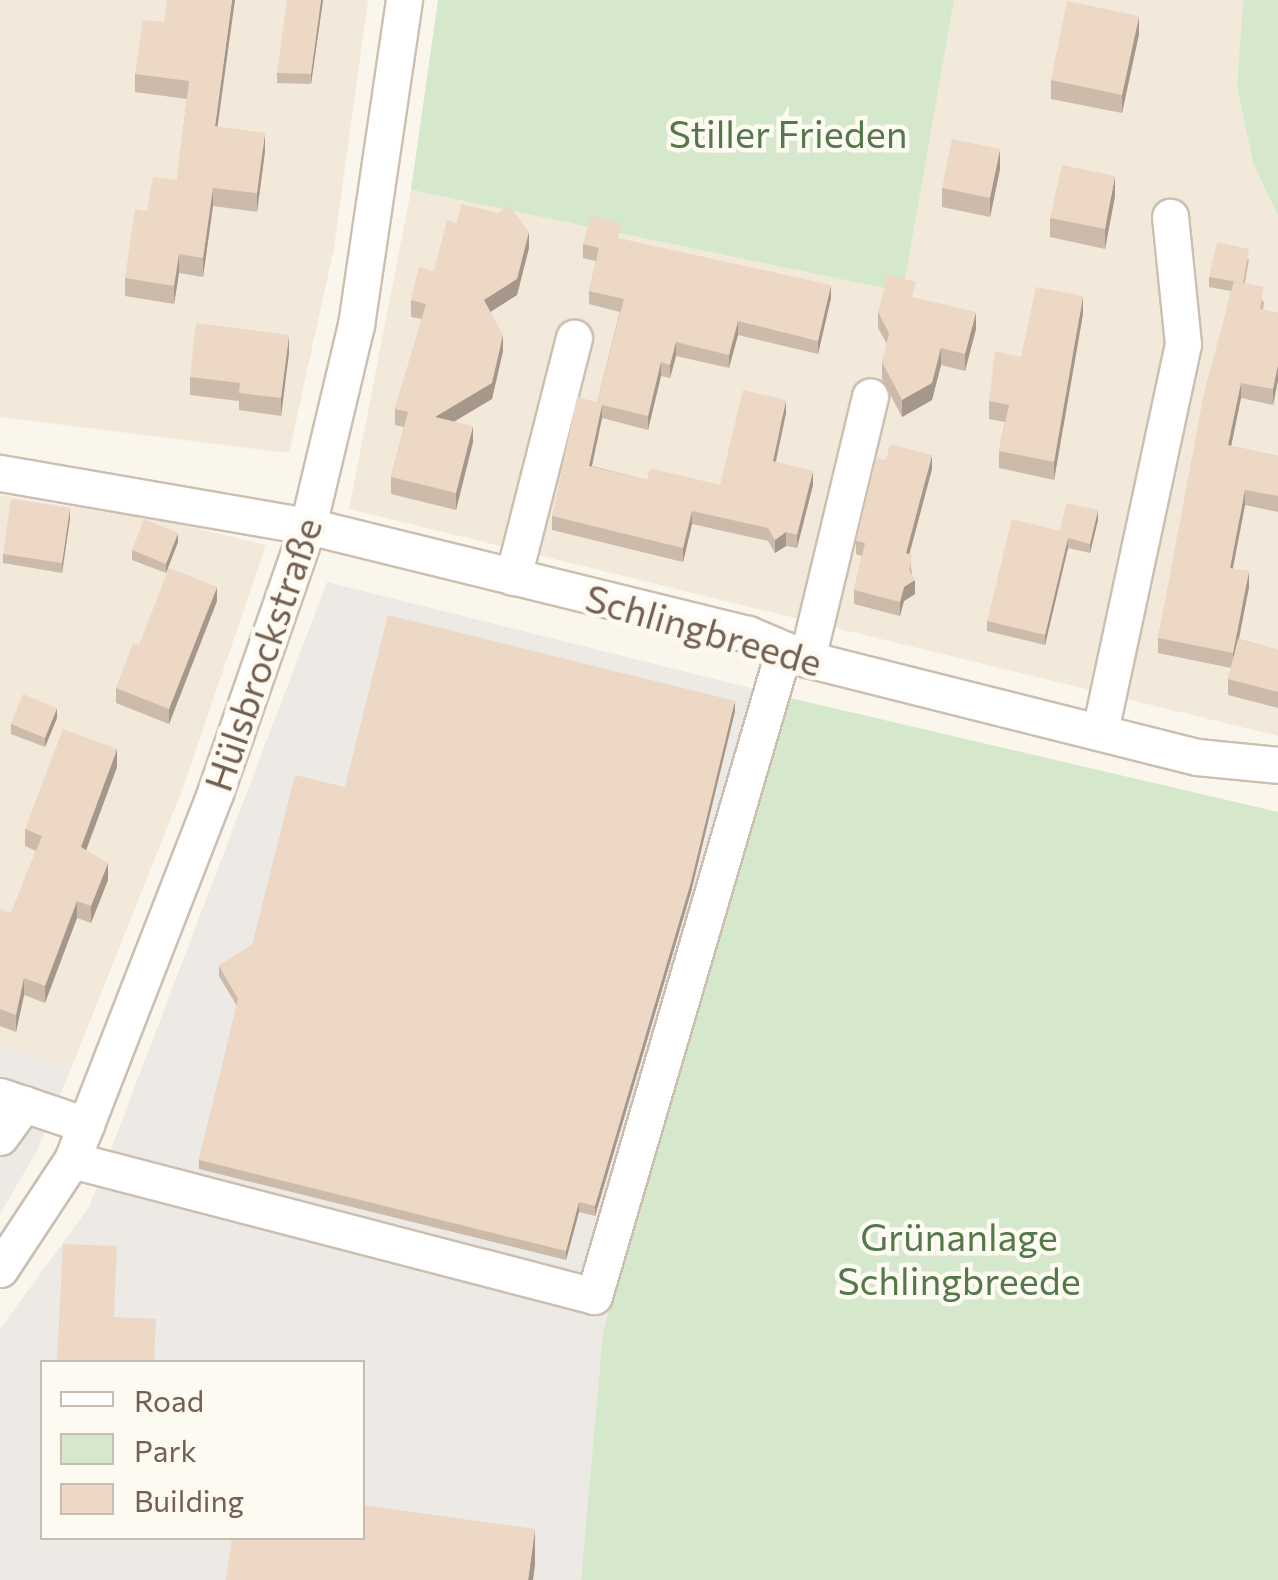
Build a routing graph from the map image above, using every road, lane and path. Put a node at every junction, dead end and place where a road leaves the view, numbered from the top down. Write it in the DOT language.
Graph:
graph roads {
  1 [pos="404,0"];
  2 [pos="1170,218"];
  3 [pos="574,338"];
  4 [pos="870,396"];
  5 [pos="0,473"];
  6 [pos="308,526"];
  7 [pos="513,577"];
  8 [pos="796,654"];
  9 [pos="1100,731"];
  10 [pos="1278,765"];
  11 [pos="12,1100"];
  12 [pos="86,1125"];
  13 [pos="0,1137"];
  14 [pos="72,1160"];
  15 [pos="0,1269"];
  1 -- 6 [label="street, Hülsbrockstraße"];
  2 -- 9 [label="street"];
  3 -- 7 [label="street"];
  4 -- 8 [label="street"];
  5 -- 6 [label="street, Schlingbreede"];
  6 -- 7 [label="street, Schlingbreede"];
  6 -- 12 [label="street, Hülsbrockstraße"];
  7 -- 8 [label="street, Schlingbreede"];
  8 -- 9 [label="street, Schlingbreede"];
  8 -- 14 [label="street"];
  9 -- 10 [label="street, Schlingbreede"];
  11 -- 12 [label="street"];
  11 -- 13 [label="street"];
  12 -- 14 [label="street, Hülsbrockstraße"];
  14 -- 15 [label="street, Hülsbrockstraße"];
}
